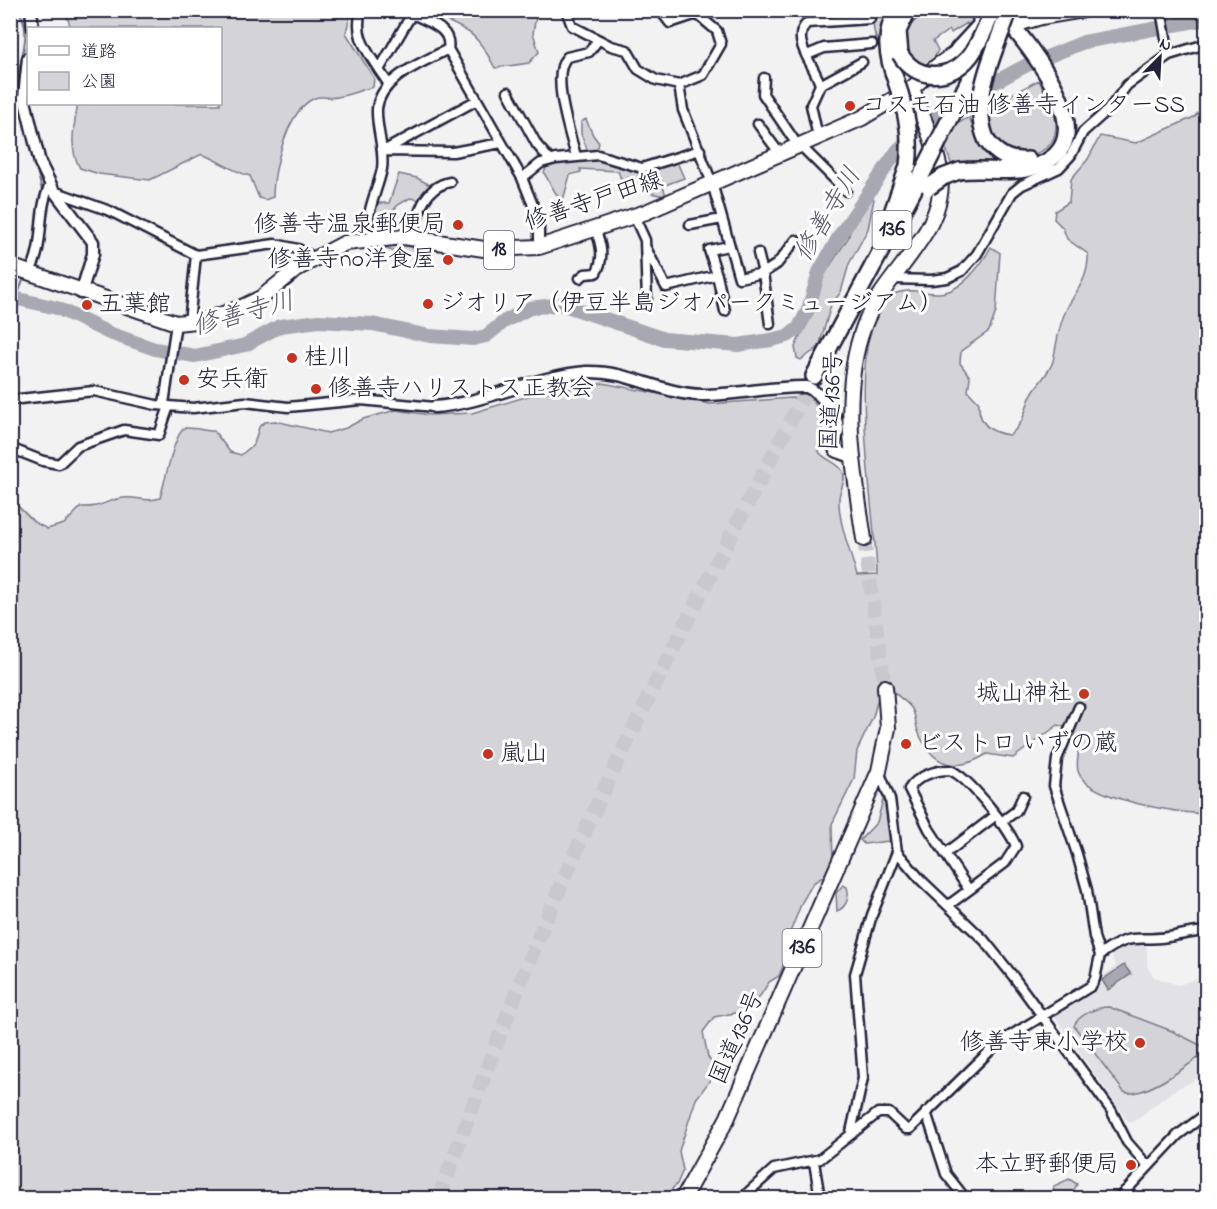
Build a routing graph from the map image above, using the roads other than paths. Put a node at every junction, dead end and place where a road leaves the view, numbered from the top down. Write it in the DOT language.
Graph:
graph roads {
  1 [pos="31,10"];
  2 [pos="361,10"];
  3 [pos="405,10"];
  4 [pos="566,10"];
  5 [pos="660,10"];
  6 [pos="897,10"];
  7 [pos="908,10"];
  8 [pos="981,10"];
  9 [pos="992,10"];
  10 [pos="1000,10"];
  11 [pos="1083,10"];
  12 [pos="1161,10"];
  13 [pos="415,15"];
  14 [pos="1010,18"];
  15 [pos="870,19"];
  16 [pos="33,27"];
  17 [pos="598,40"];
  18 [pos="872,44"];
  19 [pos="1206,44"];
  20 [pos="448,49"];
  21 [pos="958,50"];
  22 [pos="807,55"];
  23 [pos="1169,55"];
  24 [pos="862,62"];
  25 [pos="27,68"];
  26 [pos="379,70"];
  27 [pos="1043,74"];
  28 [pos="764,78"];
  29 [pos="388,83"];
  30 [pos="679,85"];
  31 [pos="820,85"];
  32 [pos="912,88"];
  33 [pos="508,92"];
  34 [pos="477,100"];
  35 [pos="758,124"];
  36 [pos="818,137"];
  37 [pos="501,143"];
  38 [pos="799,146"];
  39 [pos="700,150"];
  40 [pos="383,152"];
  41 [pos="780,154"];
  42 [pos="576,156"];
  43 [pos="550,160"];
  44 [pos="522,178"];
  45 [pos="925,181"];
  46 [pos="450,182"];
  47 [pos="712,183"];
  48 [pos="52,188"];
  49 [pos="846,191"];
  50 [pos="627,215"];
  51 [pos="722,219"];
  52 [pos="602,224"];
  53 [pos="690,225"];
  54 [pos="390,238"];
  55 [pos="412,239"];
  56 [pos="796,240"];
  57 [pos="729,246"];
  58 [pos="539,247"];
  59 [pos="646,248"];
  60 [pos="758,253"];
  61 [pos="196,255"];
  62 [pos="315,258"];
  63 [pos="10,267"];
  64 [pos="29,273"];
  65 [pos="763,273"];
  66 [pos="717,274"];
  67 [pos="580,278"];
  68 [pos="890,279"];
  69 [pos="81,293"];
  70 [pos="855,299"];
  71 [pos="647,302"];
  72 [pos="725,311"];
  73 [pos="770,324"];
  74 [pos="180,328"];
  75 [pos="814,376"];
  76 [pos="10,400"];
  77 [pos="166,405"];
  78 [pos="434,407"];
  79 [pos="10,448"];
  80 [pos="852,457"];
  81 [pos="864,539"];
  82 [pos="885,687"];
  83 [pos="1079,707"];
  84 [pos="879,771"];
  85 [pos="1023,796"];
  86 [pos="997,819"];
  87 [pos="897,852"];
  88 [pos="945,854"];
  89 [pos="969,890"];
  90 [pos="950,904"];
  91 [pos="1206,931"];
  92 [pos="1100,955"];
  93 [pos="1043,1014"];
  94 [pos="926,1112"];
  95 [pos="1206,1114"];
  96 [pos="851,1132"];
  97 [pos="814,1162"];
  98 [pos="1148,1166"];
  99 [pos="1122,1195"];
  100 [pos="683,1198"];
  101 [pos="742,1198"];
  102 [pos="819,1198"];
  103 [pos="965,1198"];
  104 [pos="1133,1198"];
  1 -- 16 [label="street"];
  2 -- 26 [label="street"];
  3 -- 13 [label="street"];
  4 -- 17 [label="street"];
  5 -- 30 [label="street"];
  6 -- 70 [label="highway, bridge"];
  7 -- 9 [label="highway, bridge"];
  8 -- 21 [label="highway"];
  9 -- 14 [label="highway"];
  10 -- 14 [label="highway"];
  10 -- 45 [label="highway, 136, bridge"];
  11 -- 14 [label="main road"];
  12 -- 23 [label="street"];
  13 -- 20 [label="street"];
  13 -- 26 [label="street"];
  14 -- 21 [label="main road"];
  14 -- 27 [label="highway"];
  14 -- 27 [label="highway, bridge"];
  15 -- 22 [label="street"];
  17 -- 30 [label="street"];
  17 -- 42 [label="street"];
  18 -- 22 [label="street"];
  19 -- 23 [label="street"];
  20 -- 29 [label="street"];
  20 -- 34 [label="street"];
  21 -- 32 [label="main road"];
  22 -- 31 [label="street"];
  23 -- 68 [label="street"];
  24 -- 31 [label="street"];
  25 -- 48 [label="street"];
  26 -- 29 [label="street"];
  27 -- 45 [label="highway, bridge"];
  28 -- 38 [label="street"];
  29 -- 40 [label="street"];
  30 -- 39 [label="street"];
  31 -- 36 [label="street"];
  32 -- 36 [label="main road, 修善寺戸田線 / 18"];
  32 -- 68 [label="main road, 国道136号 / 136"];
  33 -- 43 [label="street"];
  34 -- 37 [label="street"];
  34 -- 40 [label="street"];
  35 -- 41 [label="street"];
  36 -- 38 [label="main road, 修善寺戸田線 / 18"];
  37 -- 40 [label="street"];
  37 -- 44 [label="street"];
  38 -- 41 [label="main road, 修善寺戸田線 / 18"];
  38 -- 49 [label="street"];
  39 -- 42 [label="street"];
  39 -- 47 [label="street"];
  40 -- 54 [label="street"];
  41 -- 47 [label="main road, 修善寺戸田線 / 18"];
  42 -- 43 [label="street"];
  43 -- 44 [label="street"];
  44 -- 58 [label="street"];
  45 -- 70 [label="highway, 136"];
  46 -- 55 [label="street"];
  47 -- 50 [label="main road, 修善寺戸田線 / 18"];
  47 -- 51 [label="street"];
  48 -- 61 [label="street"];
  48 -- 64 [label="street"];
  48 -- 69 [label="street"];
  50 -- 52 [label="main road, 修善寺戸田線 / 18"];
  50 -- 59 [label="street"];
  51 -- 53 [label="street"];
  51 -- 57 [label="street"];
  52 -- 58 [label="main road, 修善寺戸田線 / 18"];
  52 -- 67 [label="street"];
  54 -- 55 [label="main road, 修善寺戸田線 / 18"];
  54 -- 62 [label="main road, 修善寺戸田線 / 18"];
  55 -- 58 [label="main road, 修善寺戸田線 / 18"];
  56 -- 65 [label="street"];
  57 -- 65 [label="street"];
  57 -- 66 [label="street"];
  59 -- 66 [label="street"];
  59 -- 71 [label="street"];
  60 -- 65 [label="street"];
  61 -- 62 [label="street"];
  61 -- 74 [label="street"];
  62 -- 74 [label="main road, 修善寺戸田線 / 18"];
  63 -- 64 [label="main road"];
  64 -- 69 [label="main road"];
  65 -- 73 [label="street"];
  66 -- 72 [label="street"];
  68 -- 80 [label="main road, 国道136号 / 136"];
  69 -- 74 [label="main road"];
  70 -- 75 [label="highway, 136"];
  74 -- 77 [label="street"];
  76 -- 77 [label="street"];
  77 -- 78 [label="street"];
  77 -- 79 [label="street"];
  78 -- 80 [label="street"];
  80 -- 81 [label="main road, 国道136号 / 136"];
  82 -- 84 [label="main road, 国道136号 / 136"];
  83 -- 92 [label="street"];
  84 -- 87 [label="street"];
  84 -- 100 [label="main road, 国道136号 / 136"];
  85 -- 86 [label="street"];
  86 -- 88 [label="street"];
  86 -- 88 [label="street"];
  86 -- 89 [label="street"];
  87 -- 90 [label="street"];
  87 -- 96 [label="street"];
  88 -- 89 [label="street"];
  89 -- 90 [label="street"];
  90 -- 93 [label="street"];
  91 -- 92 [label="street"];
  92 -- 93 [label="street"];
  93 -- 94 [label="street"];
  93 -- 98 [label="street"];
  94 -- 96 [label="street"];
  94 -- 103 [label="street"];
  95 -- 98 [label="street"];
  96 -- 97 [label="street"];
  97 -- 101 [label="street"];
  97 -- 102 [label="street"];
  98 -- 99 [label="street"];
  99 -- 104 [label="street"];
}
